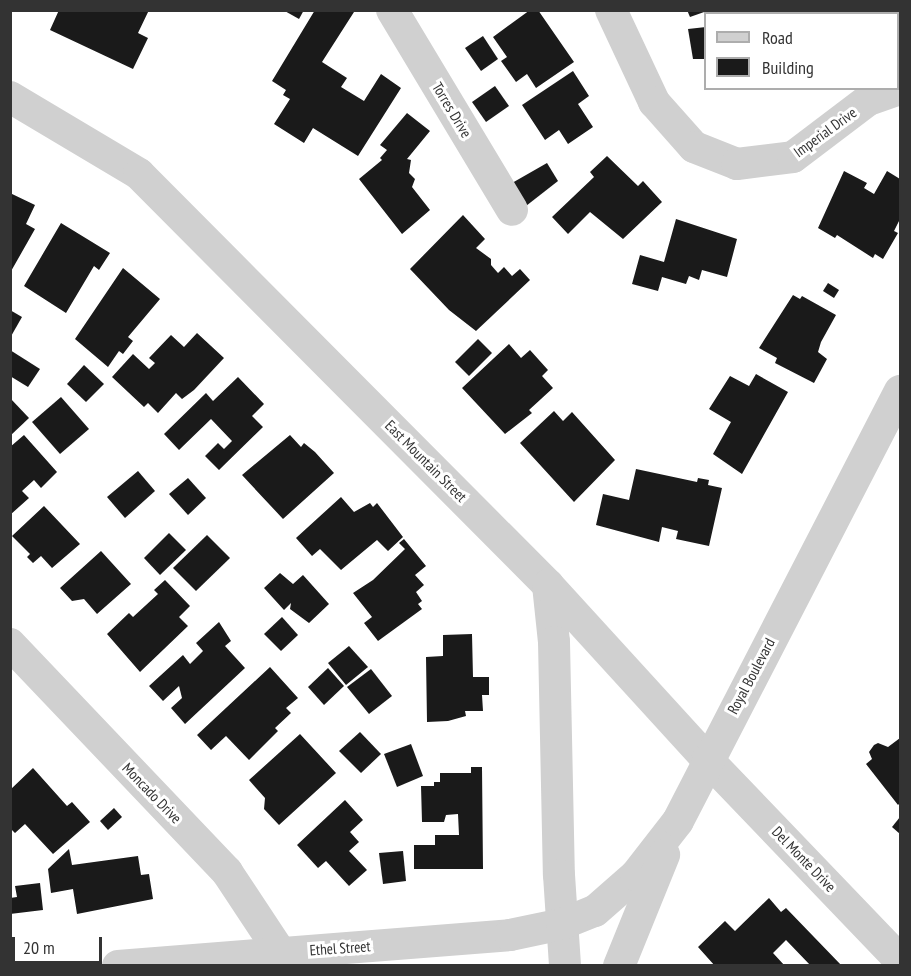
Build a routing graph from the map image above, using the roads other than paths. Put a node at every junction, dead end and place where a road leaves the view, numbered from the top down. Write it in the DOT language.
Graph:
graph roads {
  1 [pos="392,10"];
  2 [pos="611,10"];
  3 [pos="897,90"];
  4 [pos="10,97"];
  5 [pos="512,210"];
  6 [pos="900,391"];
  7 [pos="548,585"];
  8 [pos="10,644"];
  9 [pos="707,759"];
  10 [pos="678,821"];
  11 [pos="562,924"];
  12 [pos="280,952"];
  13 [pos="900,960"];
  14 [pos="118,966"];
  15 [pos="565,966"];
  16 [pos="619,966"];
  1 -- 5 [label="street, Torres Drive"];
  2 -- 3 [label="street, Imperial Drive"];
  4 -- 7 [label="street, East Mountain Street"];
  6 -- 9 [label="street, Royal Boulevard"];
  7 -- 9 [label="street, East Mountain Street"];
  7 -- 11 [label="street"];
  8 -- 12 [label="street, Moncado Drive"];
  9 -- 10 [label="street, Royal Boulevard"];
  9 -- 13 [label="street, Del Monte Drive"];
  10 -- 11 [label="street, Royal Boulevard"];
  10 -- 16 [label="street"];
  11 -- 12 [label="street, Ethel Street"];
  11 -- 15 [label="street"];
  12 -- 14 [label="street, Ethel Street"];
}
